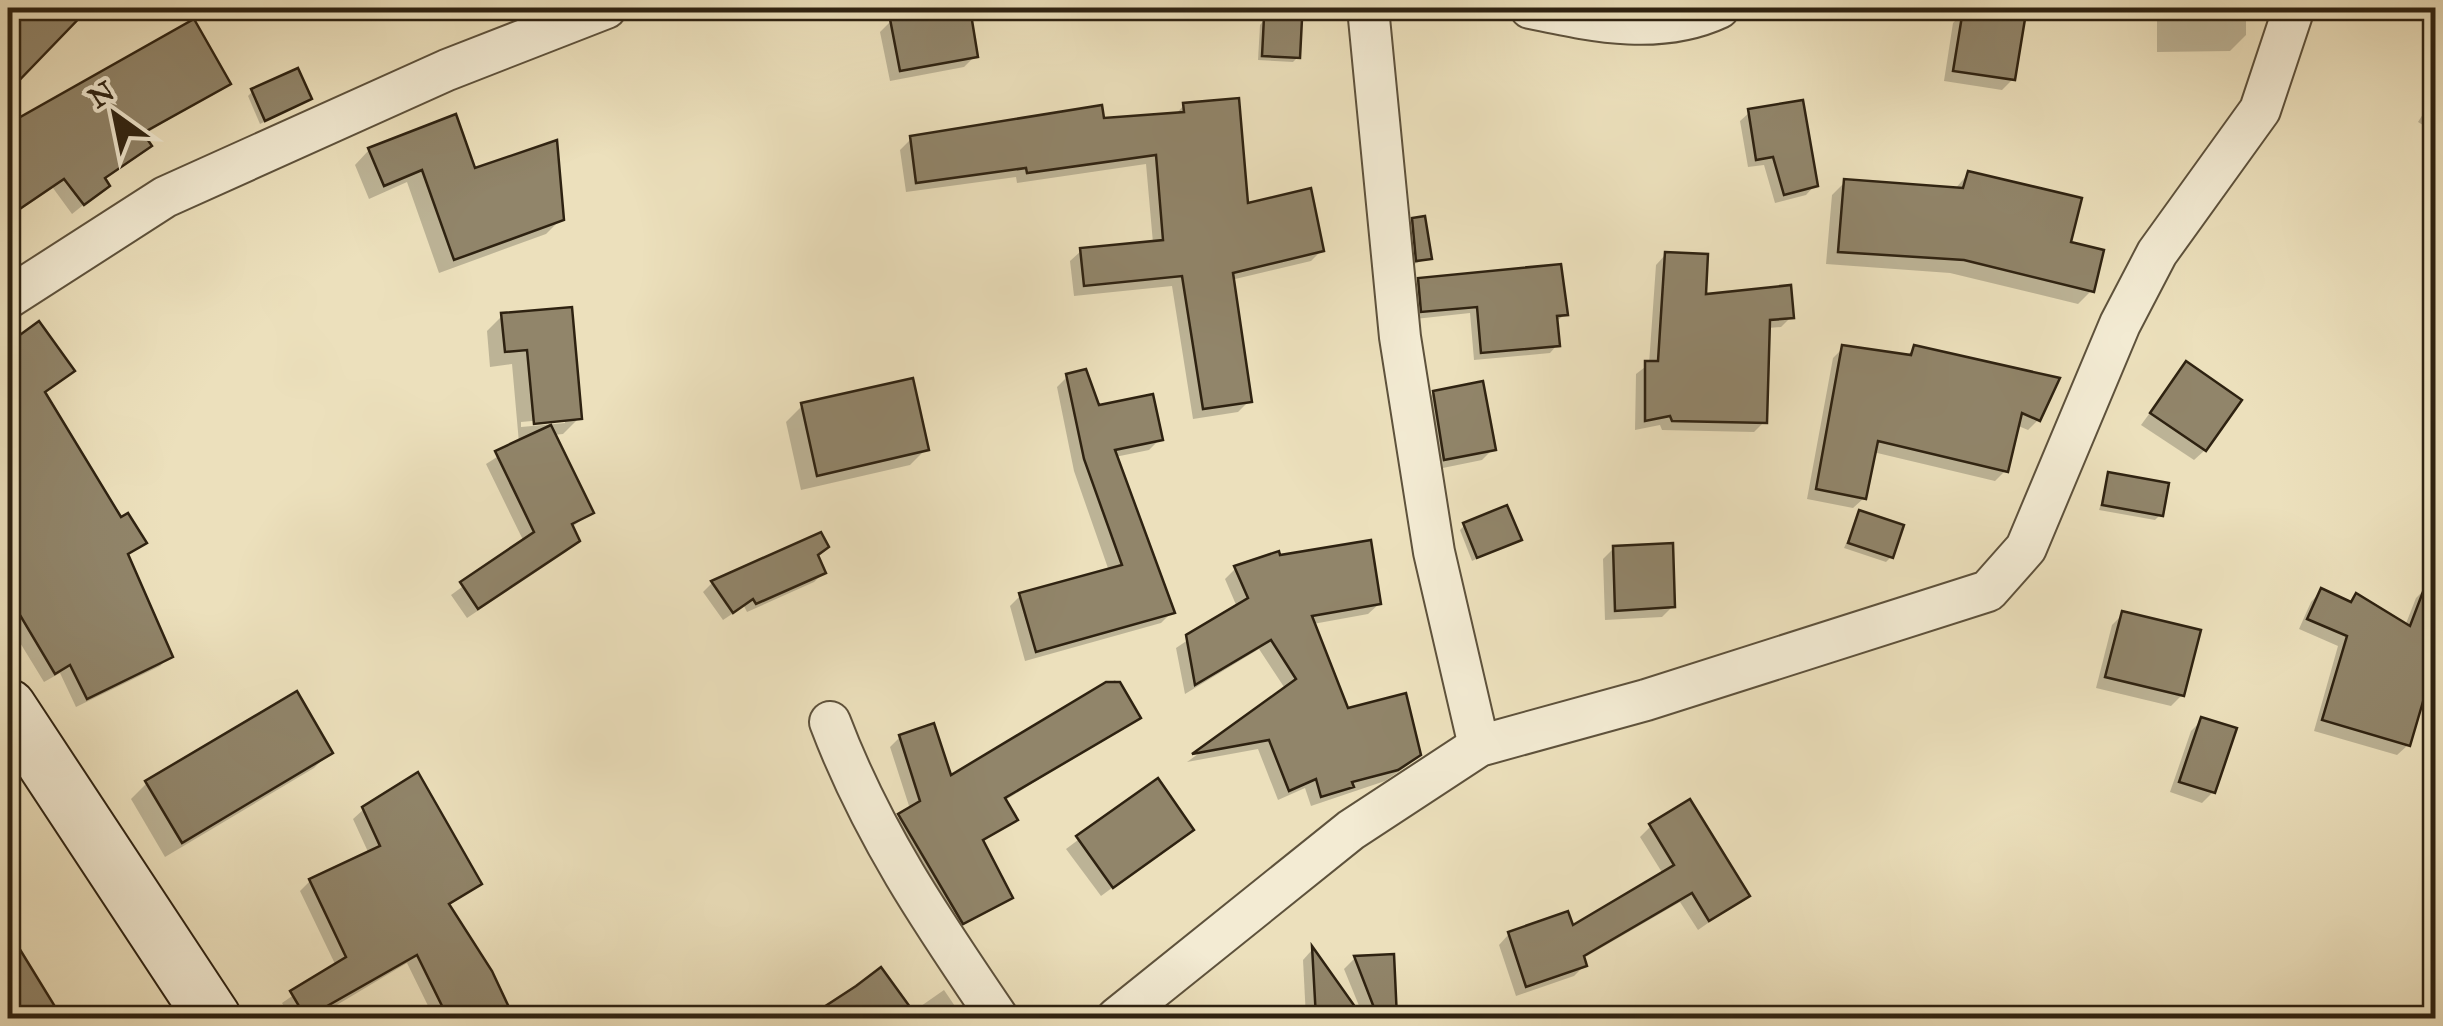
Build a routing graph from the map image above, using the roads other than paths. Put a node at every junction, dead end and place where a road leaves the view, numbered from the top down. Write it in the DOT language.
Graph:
graph roads {
  1 [pos="606,8"];
  2 [pos="1368,8"];
  3 [pos="1530,8"];
  4 [pos="1720,8"];
  5 [pos="2294,8"];
  6 [pos="8,298"];
  7 [pos="8,708"];
  8 [pos="830,722"];
  9 [pos="1479,746"];
  10 [pos="205,1016"];
  11 [pos="998,1018"];
  12 [pos="1116,1018"];
  1 -- 6 [label="street"];
  2 -- 9 [label="street"];
  3 -- 4 [label="street"];
  5 -- 9 [label="street"];
  7 -- 10 [label="main road"];
  8 -- 11 [label="street"];
  9 -- 12 [label="street"];
}
